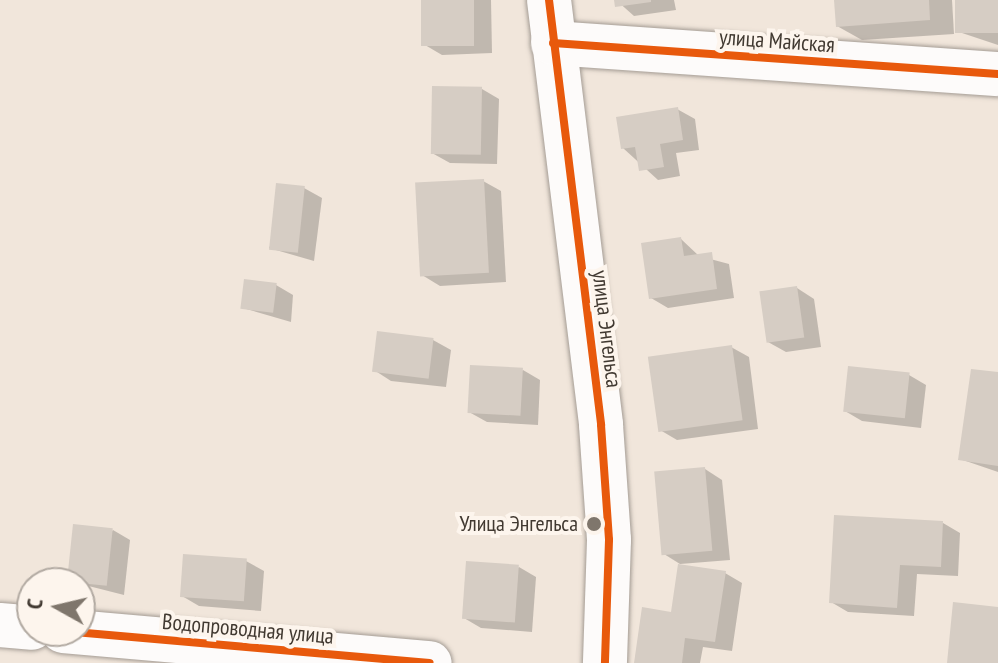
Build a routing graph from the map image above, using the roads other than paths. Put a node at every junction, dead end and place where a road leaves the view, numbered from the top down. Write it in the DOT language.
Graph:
graph roads {
  1 [pos="549,0"];
  2 [pos="553,43"];
  3 [pos="998,74"];
  4 [pos="96,634"];
  5 [pos="430,663"];
  6 [pos="605,663"];
  1 -- 2 [label="street, улица Энгельса"];
  2 -- 3 [label="street, улица Майская"];
  2 -- 6 [label="street, улица Энгельса"];
  4 -- 5 [label="street, Водопроводная улица"];
}
